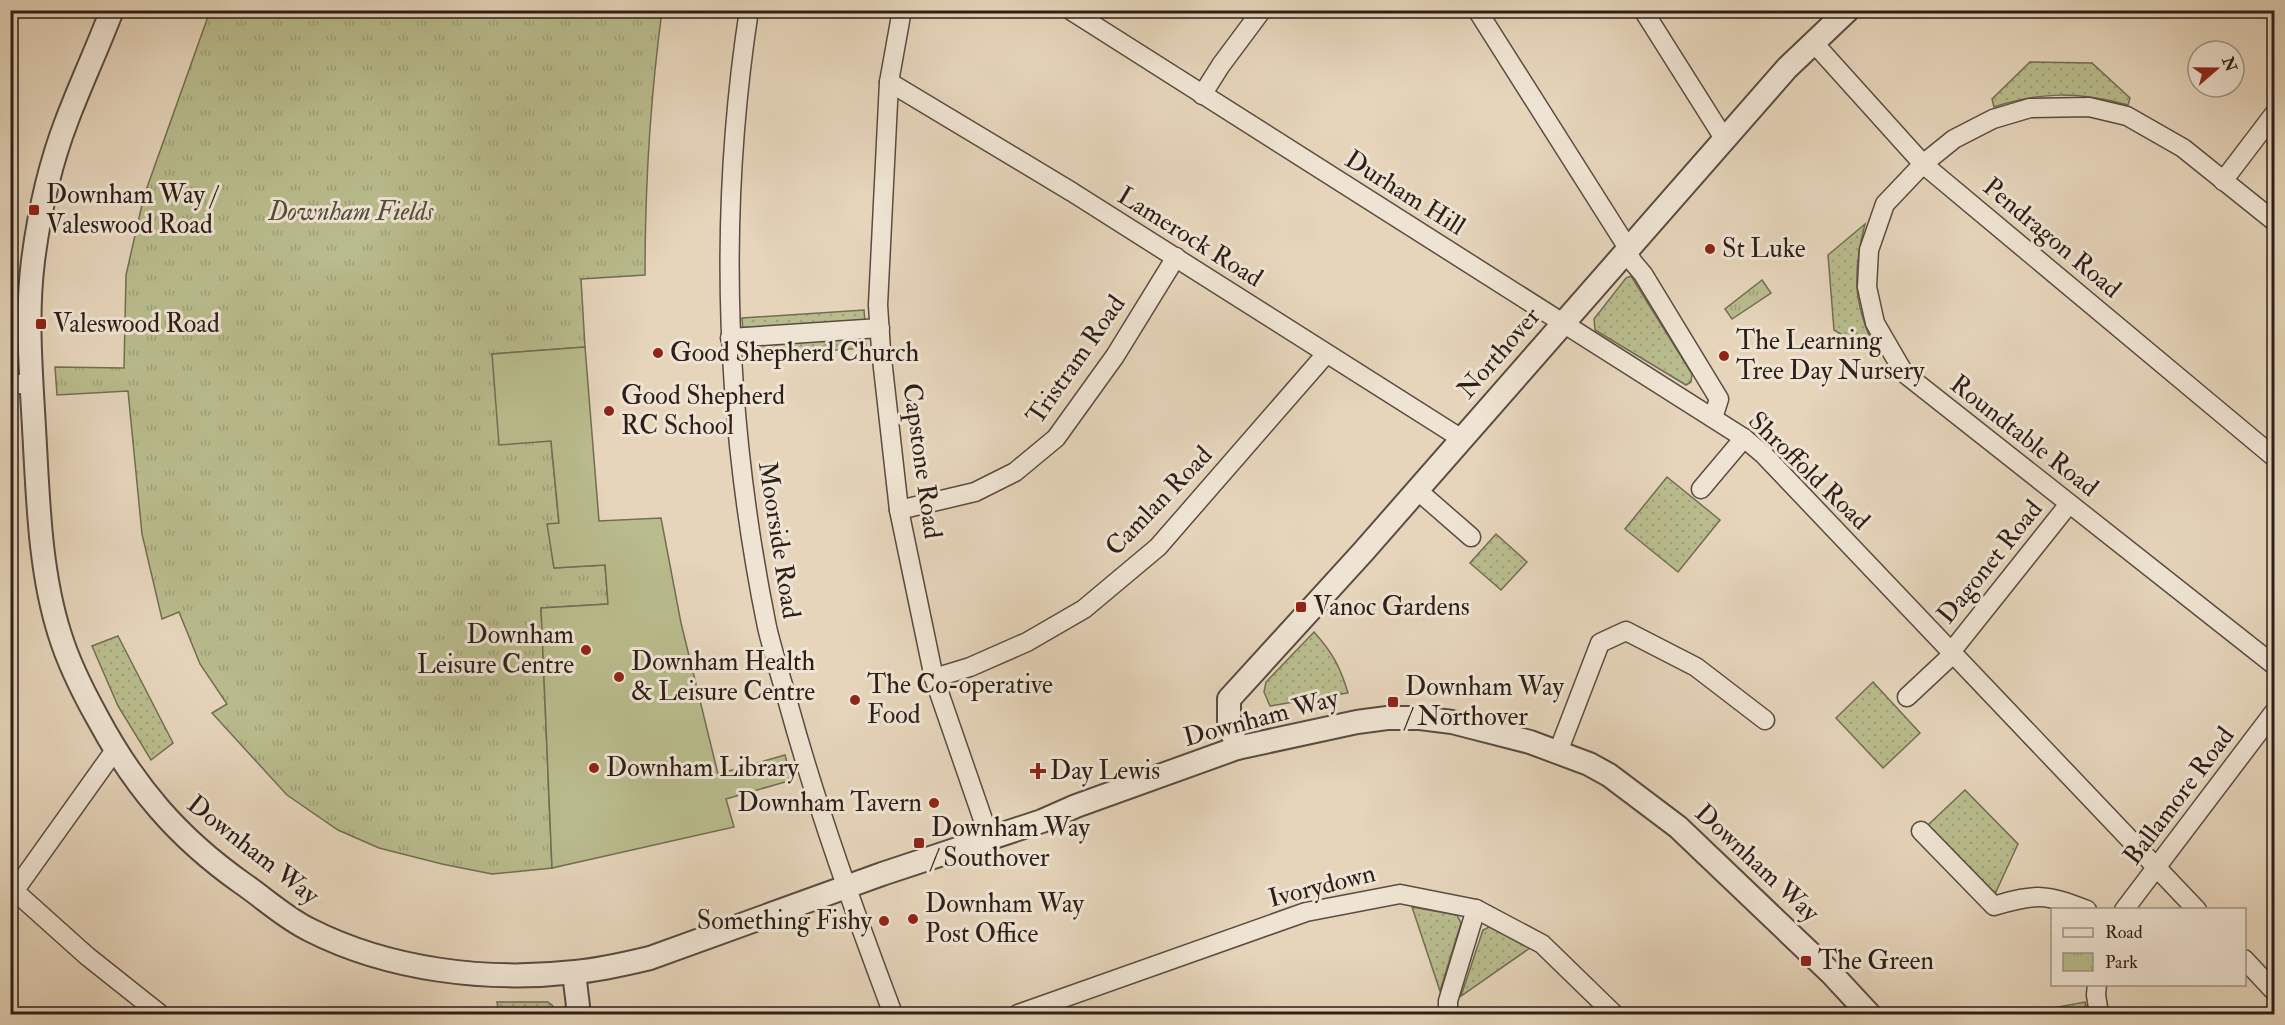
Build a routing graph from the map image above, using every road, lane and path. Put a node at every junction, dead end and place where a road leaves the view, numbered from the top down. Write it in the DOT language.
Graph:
graph roads {
  1 [pos="112,10"];
  2 [pos="749,10"];
  3 [pos="902,10"];
  4 [pos="1262,10"];
  5 [pos="1477,10"];
  6 [pos="1642,10"];
  7 [pos="1848,10"];
  8 [pos="1079,13"];
  9 [pos="1813,42"];
  10 [pos="890,82"];
  11 [pos="1202,95"];
  12 [pos="2274,114"];
  13 [pos="1725,140"];
  14 [pos="1923,164"];
  15 [pos="2223,181"];
  16 [pos="2274,221"];
  17 [pos="1628,251"];
  18 [pos="1176,257"];
  19 [pos="1564,323"];
  20 [pos="880,328"];
  21 [pos="730,338"];
  22 [pos="1326,354"];
  23 [pos="20,384"];
  24 [pos="1713,418"];
  25 [pos="1744,438"];
  26 [pos="1462,439"];
  27 [pos="2274,457"];
  28 [pos="1701,489"];
  29 [pos="1417,490"];
  30 [pos="2069,504"];
  31 [pos="899,510"];
  32 [pos="1471,537"];
  33 [pos="1952,653"];
  34 [pos="2274,665"];
  35 [pos="934,678"];
  36 [pos="1907,697"];
  37 [pos="2274,712"];
  38 [pos="1765,720"];
  39 [pos="1237,748"];
  40 [pos="115,750"];
  41 [pos="1558,752"];
  42 [pos="1921,831"];
  43 [pos="989,837"];
  44 [pos="2157,868"];
  45 [pos="846,887"];
  46 [pos="12,892"];
  47 [pos="2083,908"];
  48 [pos="2125,908"];
  49 [pos="2196,908"];
  50 [pos="1476,909"];
  51 [pos="2246,961"];
  52 [pos="574,972"];
  53 [pos="2097,986"];
  54 [pos="2274,991"];
  55 [pos="160,1014"];
  56 [pos="576,1014"];
  57 [pos="893,1014"];
  58 [pos="1018,1014"];
  59 [pos="1448,1014"];
  60 [pos="1614,1014"];
  61 [pos="1869,1014"];
  62 [pos="2099,1014"];
  1 -- 23 [label="street, Downham Way"];
  2 -- 21 [label="street, Moorside Road"];
  3 -- 10 [label="street, Capstone Road"];
  4 -- 11 [label="street"];
  5 -- 17 [label="street, Shroffold Road"];
  6 -- 13 [label="street"];
  7 -- 9 [label="street, Northover"];
  8 -- 11 [label="street, Durham Hill"];
  9 -- 13 [label="street, Northover"];
  9 -- 14 [label="street, Pendragon Road"];
  10 -- 18 [label="street, Lamerock Road"];
  10 -- 20 [label="street, Capstone Road"];
  11 -- 19 [label="street, Durham Hill"];
  12 -- 15 [label="street"];
  13 -- 17 [label="street, Northover"];
  14 -- 15 [label="street, Roundtable Road"];
  14 -- 27 [label="street, Pendragon Road"];
  14 -- 30 [label="street, Roundtable Road"];
  15 -- 16 [label="street, Roundtable Road"];
  17 -- 19 [label="street, Northover"];
  17 -- 24 [label="street, Shroffold Road"];
  18 -- 22 [label="street, Lamerock Road"];
  18 -- 31 [label="street, Tristram Road"];
  19 -- 24 [label="street, Durham Hill"];
  19 -- 26 [label="street, Northover"];
  20 -- 21 [label="street"];
  20 -- 31 [label="street, Capstone Road"];
  21 -- 45 [label="street, Moorside Road"];
  22 -- 26 [label="street, Lamerock Road"];
  22 -- 35 [label="street, Camlan Road"];
  23 -- 40 [label="street, Downham Way"];
  24 -- 25 [label="street, Shroffold Road"];
  25 -- 28 [label="street"];
  25 -- 33 [label="street, Shroffold Road"];
  26 -- 29 [label="street, Northover"];
  29 -- 32 [label="street"];
  29 -- 39 [label="street, Northover"];
  30 -- 33 [label="street, Dagonet Road"];
  30 -- 34 [label="street, Roundtable Road"];
  31 -- 35 [label="street, Capstone Road"];
  33 -- 36 [label="street, Dagonet Road"];
  33 -- 44 [label="street, Shroffold Road"];
  35 -- 43 [label="street, Capstone Road"];
  37 -- 44 [label="street, Ballamore Road"];
  38 -- 41 [label="street"];
  39 -- 41 [label="street, Downham Way"];
  39 -- 43 [label="street, Downham Way"];
  40 -- 46 [label="street"];
  40 -- 52 [label="street, Downham Way"];
  41 -- 61 [label="street, Downham Way"];
  42 -- 47 [label="street"];
  43 -- 45 [label="street, Downham Way"];
  44 -- 48 [label="street, Ballamore Road"];
  44 -- 49 [label="street, Shroffold Road"];
  45 -- 52 [label="street, Downham Way"];
  45 -- 57 [label="street, Moorside Road"];
  46 -- 55 [label="street"];
  50 -- 58 [label="street, Ivorydown"];
  50 -- 59 [label="street"];
  50 -- 60 [label="street, Ivorydown"];
  51 -- 54 [label="street"];
  52 -- 56 [label="street"];
  53 -- 62 [label="street"];
}
